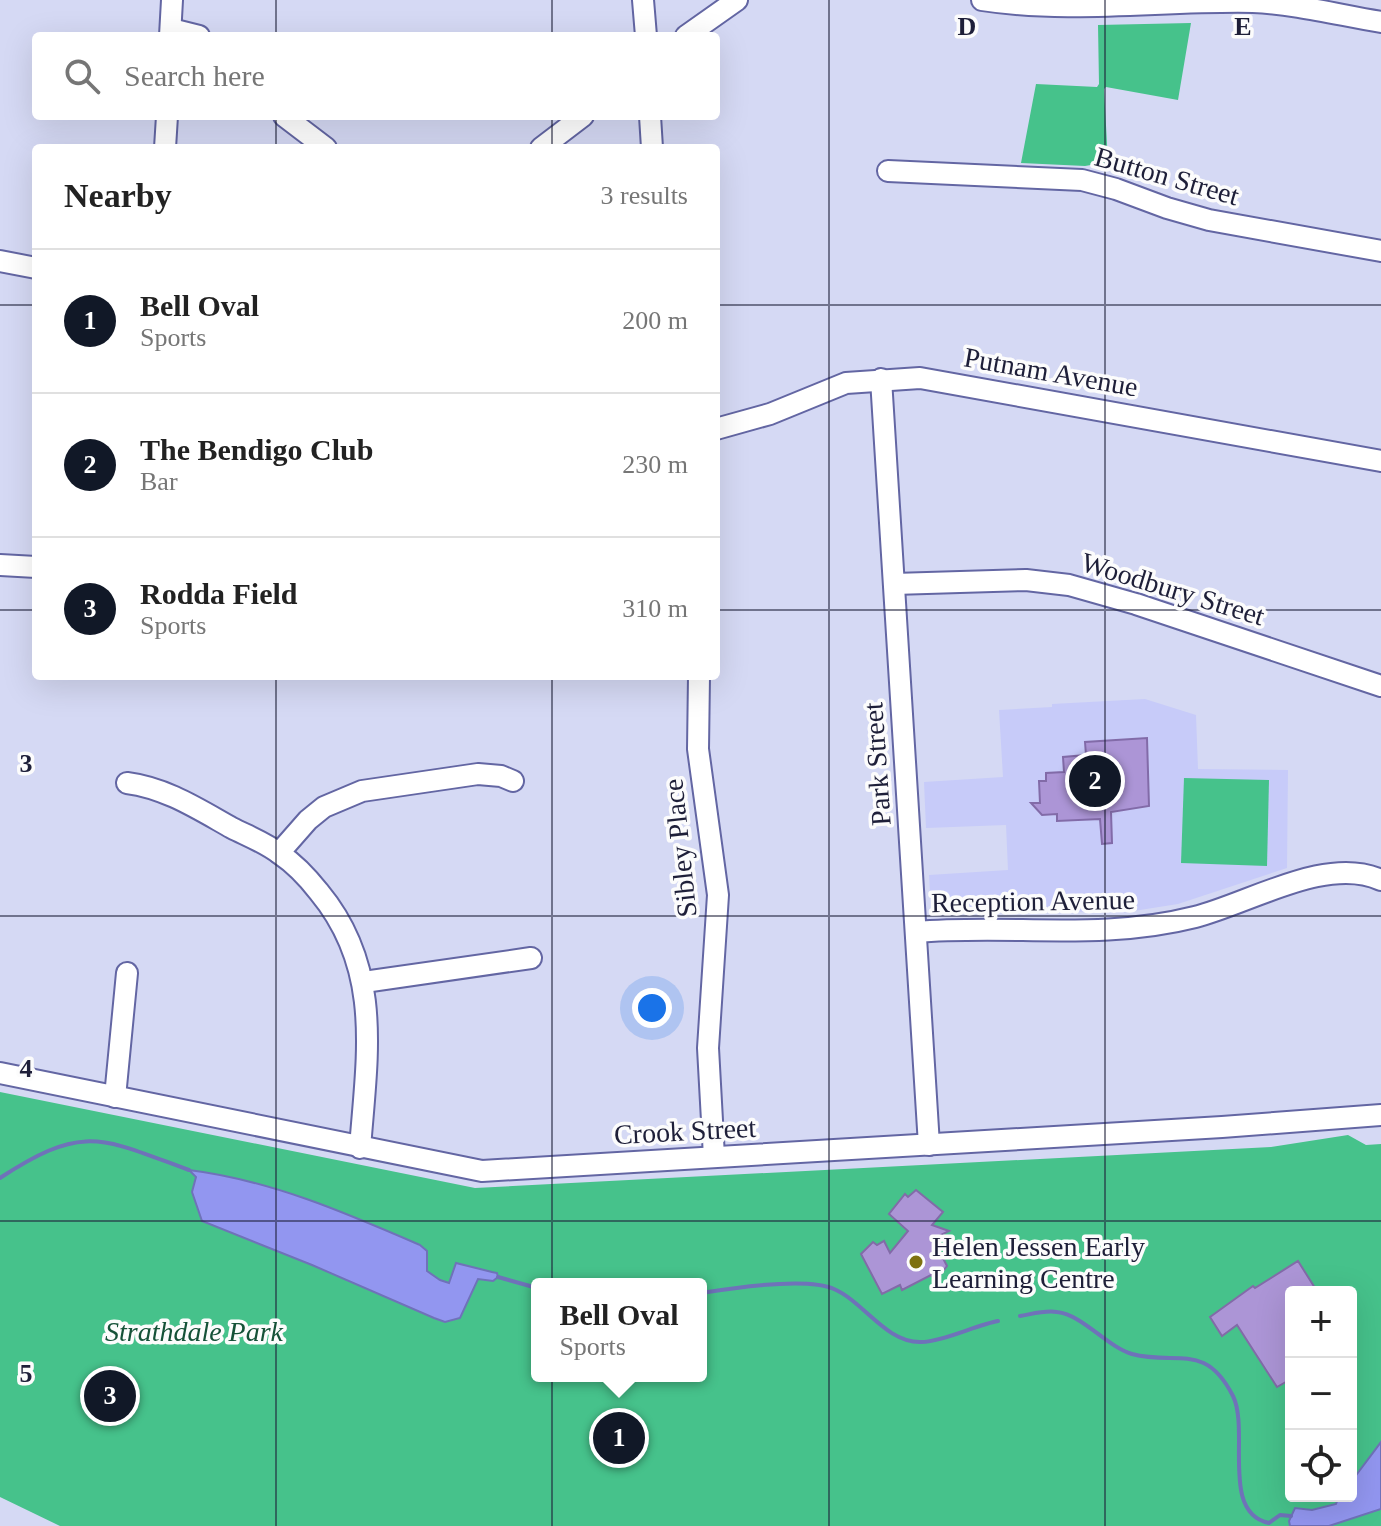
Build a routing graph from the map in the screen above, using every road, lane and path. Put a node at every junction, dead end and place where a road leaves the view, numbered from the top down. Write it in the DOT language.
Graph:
graph roads {
  1 [pos="172,0"];
  2 [pos="643,0"];
  3 [pos="737,0"];
  4 [pos="982,0"];
  5 [pos="1381,22"];
  6 [pos="170,32"];
  7 [pos="646,32"];
  8 [pos="692,32"];
  9 [pos="167,120"];
  10 [pos="289,120"];
  11 [pos="578,120"];
  12 [pos="650,120"];
  13 [pos="165,144"];
  14 [pos="321,144"];
  15 [pos="546,144"];
  16 [pos="652,144"];
  17 [pos="888,171"];
  18 [pos="1381,251"];
  19 [pos="0,261"];
  20 [pos="32,267"];
  21 [pos="881,379"];
  22 [pos="720,428"];
  23 [pos="1381,461"];
  24 [pos="0,565"];
  25 [pos="32,567"];
  26 [pos="894,584"];
  27 [pos="699,680"];
  28 [pos="1381,686"];
  29 [pos="513,781"];
  30 [pos="127,783"];
  31 [pos="279,853"];
  32 [pos="1381,880"];
  33 [pos="916,932"];
  34 [pos="531,958"];
  35 [pos="127,973"];
  36 [pos="364,982"];
  37 [pos="0,1073"];
  38 [pos="115,1097"];
  39 [pos="1381,1115"];
  40 [pos="929,1145"];
  41 [pos="360,1148"];
  42 [pos="714,1157"];
  1 -- 6 [label="street"];
  2 -- 7 [label="street"];
  3 -- 8 [label="street"];
  4 -- 5 [label="street"];
  9 -- 13 [label="street"];
  10 -- 14 [label="street"];
  11 -- 15 [label="street"];
  12 -- 16 [label="street"];
  17 -- 18 [label="street, Button Street"];
  19 -- 20 [label="street"];
  21 -- 22 [label="street, Putnam Avenue"];
  21 -- 23 [label="street, Putnam Avenue"];
  21 -- 26 [label="street, Park Street"];
  24 -- 25 [label="street"];
  26 -- 28 [label="street, Woodbury Street"];
  26 -- 33 [label="street, Park Street"];
  27 -- 42 [label="street, Sibley Place"];
  29 -- 31 [label="street"];
  30 -- 31 [label="street"];
  31 -- 36 [label="street"];
  32 -- 33 [label="street, Reception Avenue"];
  33 -- 40 [label="street, Park Street"];
  34 -- 36 [label="street"];
  35 -- 38 [label="street"];
  36 -- 41 [label="street"];
  37 -- 38 [label="street, Crook Street"];
  38 -- 41 [label="street, Crook Street"];
  39 -- 40 [label="street, Crook Street"];
  40 -- 42 [label="street, Crook Street"];
  41 -- 42 [label="street, Crook Street"];
}
